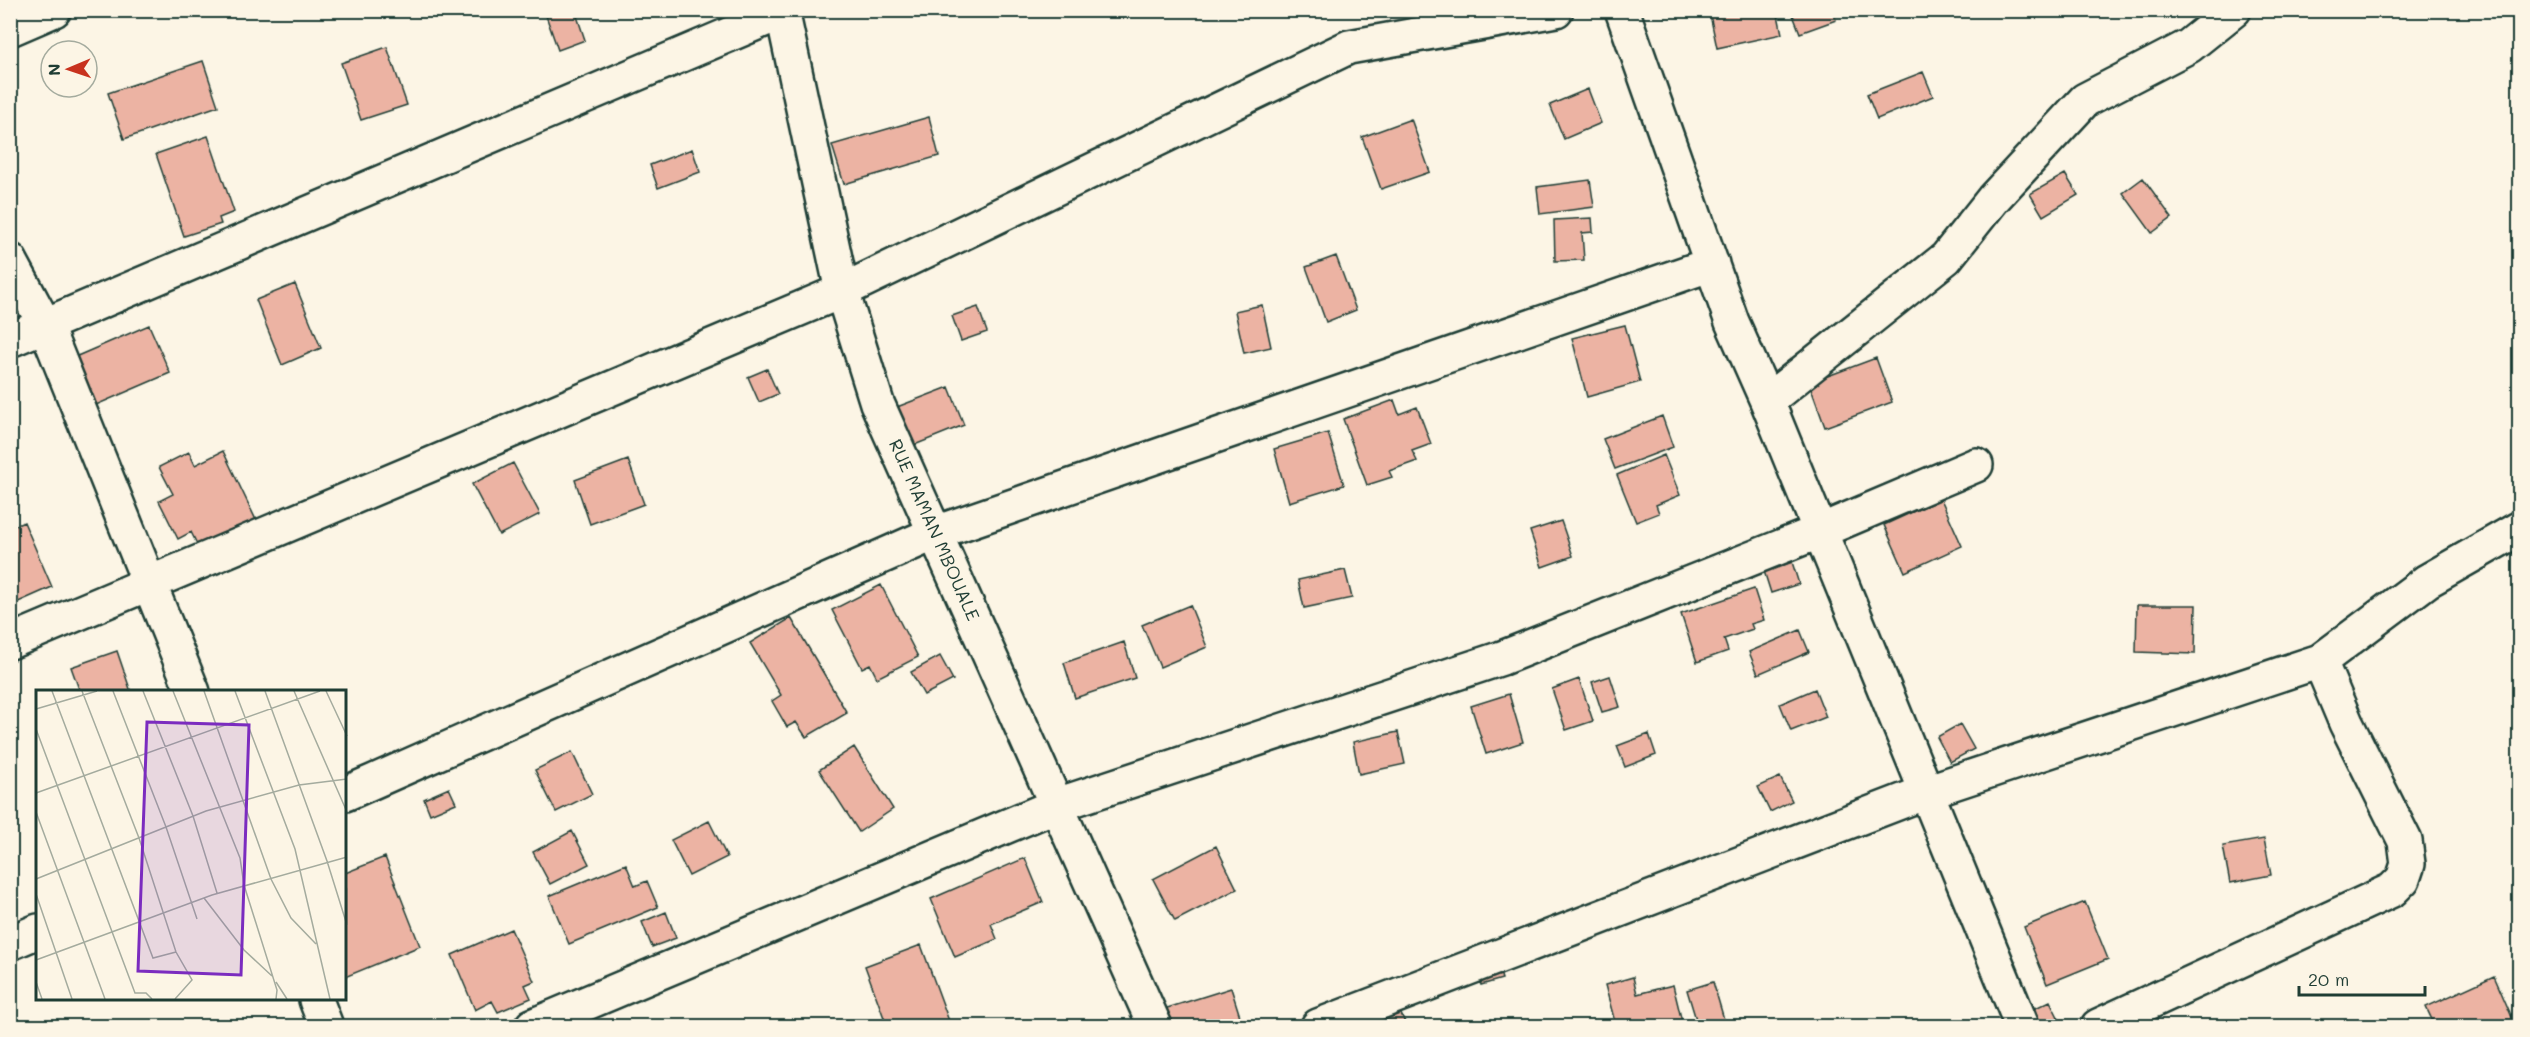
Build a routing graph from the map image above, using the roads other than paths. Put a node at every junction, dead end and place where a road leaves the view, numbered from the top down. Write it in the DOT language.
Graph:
graph roads {
  1 [pos="54,10"];
  2 [pos="1556,10"];
  3 [pos="1622,10"];
  4 [pos="2234,10"];
  5 [pos="784,11"];
  6 [pos="10,29"];
  7 [pos="10,260"];
  8 [pos="1712,264"];
  9 [pos="842,291"];
  10 [pos="46,327"];
  11 [pos="10,340"];
  12 [pos="1767,401"];
  13 [pos="1976,465"];
  14 [pos="2520,528"];
  15 [pos="1818,532"];
  16 [pos="935,533"];
  17 [pos="149,584"];
  18 [pos="10,642"];
  19 [pos="2320,661"];
  20 [pos="192,690"];
  21 [pos="1926,792"];
  22 [pos="346,794"];
  23 [pos="1057,805"];
  24 [pos="36,932"];
  25 [pos="10,943"];
  26 [pos="317,1001"];
  27 [pos="326,1026"];
  28 [pos="531,1026"];
  29 [pos="1155,1026"];
  30 [pos="1318,1026"];
  31 [pos="2022,1026"];
  32 [pos="2098,1026"];
  1 -- 6 [label="street"];
  2 -- 9 [label="street"];
  3 -- 8 [label="street"];
  4 -- 12 [label="street"];
  5 -- 9 [label="street, RUE MAMAN MBOUALE"];
  5 -- 10 [label="street"];
  7 -- 10 [label="street"];
  8 -- 12 [label="street"];
  8 -- 16 [label="street"];
  9 -- 16 [label="street, RUE MAMAN MBOUALE"];
  9 -- 17 [label="street"];
  10 -- 11 [label="street"];
  10 -- 17 [label="street"];
  12 -- 15 [label="street"];
  13 -- 15 [label="street"];
  14 -- 19 [label="street"];
  15 -- 21 [label="street"];
  15 -- 23 [label="street"];
  16 -- 22 [label="street"];
  16 -- 23 [label="street, RUE MAMAN MBOUALE"];
  17 -- 18 [label="street"];
  17 -- 20 [label="street"];
  19 -- 21 [label="street"];
  19 -- 32 [label="street"];
  21 -- 30 [label="street"];
  21 -- 31 [label="street"];
  23 -- 28 [label="street"];
  23 -- 29 [label="street, RUE MAMAN MBOUALE"];
  24 -- 25 [label="street"];
  26 -- 27 [label="street"];
}
